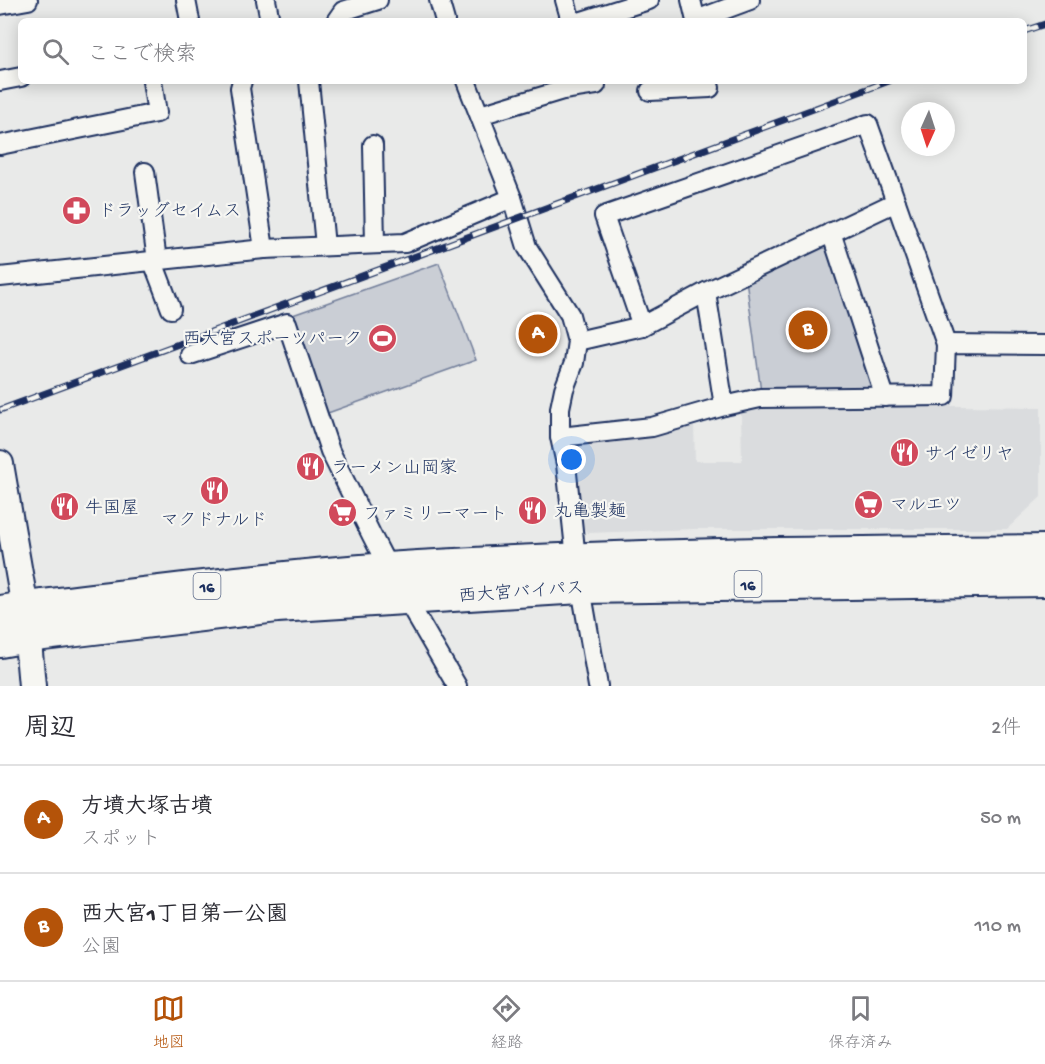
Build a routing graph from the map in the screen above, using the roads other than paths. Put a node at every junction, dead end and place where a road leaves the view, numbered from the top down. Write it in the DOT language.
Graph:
graph roads {
  1 [pos="28,0"];
  2 [pos="186,0"];
  3 [pos="266,0"];
  4 [pos="378,0"];
  5 [pos="439,0"];
  6 [pos="565,0"];
  7 [pos="649,0"];
  8 [pos="691,0"];
  9 [pos="750,0"];
  10 [pos="0,5"];
  11 [pos="340,11"];
  12 [pos="189,18"];
  13 [pos="269,18"];
  14 [pos="444,18"];
  15 [pos="570,18"];
  16 [pos="592,18"];
  17 [pos="696,18"];
  18 [pos="701,18"];
  19 [pos="18,78"];
  20 [pos="0,81"];
  21 [pos="152,84"];
  22 [pos="241,84"];
  23 [pos="309,84"];
  24 [pos="467,84"];
  25 [pos="709,84"];
  26 [pos="596,85"];
  27 [pos="650,91"];
  28 [pos="480,115"];
  29 [pos="0,145"];
  30 [pos="373,145"];
  31 [pos="145,172"];
  32 [pos="512,198"];
  33 [pos="896,202"];
  34 [pos="831,232"];
  35 [pos="375,244"];
  36 [pos="325,246"];
  37 [pos="264,249"];
  38 [pos="155,261"];
  39 [pos="0,277"];
  40 [pos="706,292"];
  41 [pos="171,309"];
  42 [pos="642,326"];
  43 [pos="577,341"];
  44 [pos="946,344"];
  45 [pos="1045,345"];
  46 [pos="190,355"];
  47 [pos="885,397"];
  48 [pos="724,406"];
  49 [pos="560,436"];
  50 [pos="0,464"];
  51 [pos="1045,551"];
  52 [pos="389,569"];
  53 [pos="578,573"];
  54 [pos="1045,580"];
  55 [pos="406,598"];
  56 [pos="13,624"];
  57 [pos="32,686"];
  58 [pos="457,686"];
  59 [pos="598,686"];
  1 -- 10 [label="street"];
  2 -- 12 [label="street"];
  3 -- 13 [label="street"];
  4 -- 11 [label="street"];
  5 -- 14 [label="street"];
  6 -- 15 [label="street"];
  7 -- 16 [label="street"];
  8 -- 17 [label="street"];
  9 -- 18 [label="street"];
  19 -- 20 [label="street"];
  21 -- 29 [label="street"];
  22 -- 37 [label="street"];
  23 -- 36 [label="street"];
  24 -- 28 [label="street"];
  25 -- 27 [label="street"];
  26 -- 28 [label="street"];
  28 -- 32 [label="street"];
  30 -- 35 [label="street"];
  31 -- 38 [label="street"];
  32 -- 35 [label="street"];
  32 -- 43 [label="street"];
  33 -- 34 [label="street"];
  33 -- 42 [label="street"];
  33 -- 44 [label="street"];
  34 -- 40 [label="street"];
  34 -- 47 [label="street"];
  35 -- 36 [label="street"];
  36 -- 37 [label="street"];
  37 -- 38 [label="street"];
  38 -- 39 [label="street"];
  38 -- 41 [label="street"];
  40 -- 42 [label="street"];
  40 -- 48 [label="street"];
  42 -- 43 [label="street"];
  43 -- 49 [label="street"];
  44 -- 45 [label="street"];
  44 -- 47 [label="street"];
  46 -- 52 [label="street"];
  47 -- 48 [label="street"];
  48 -- 49 [label="street"];
  49 -- 53 [label="street"];
  50 -- 56 [label="main road"];
  51 -- 53 [label="highway, 西大宮バイパス / 16"];
  52 -- 53 [label="highway, 西大宮バイパス / 16"];
  52 -- 55 [label="street"];
  52 -- 56 [label="highway, 西大宮バイパス / 16"];
  53 -- 54 [label="highway, 西大宮バイパス / 16"];
  53 -- 55 [label="highway, 西大宮バイパス / 16"];
  53 -- 59 [label="street"];
  55 -- 56 [label="highway, 西大宮バイパス / 16"];
  55 -- 58 [label="street"];
  56 -- 57 [label="main road"];
}
